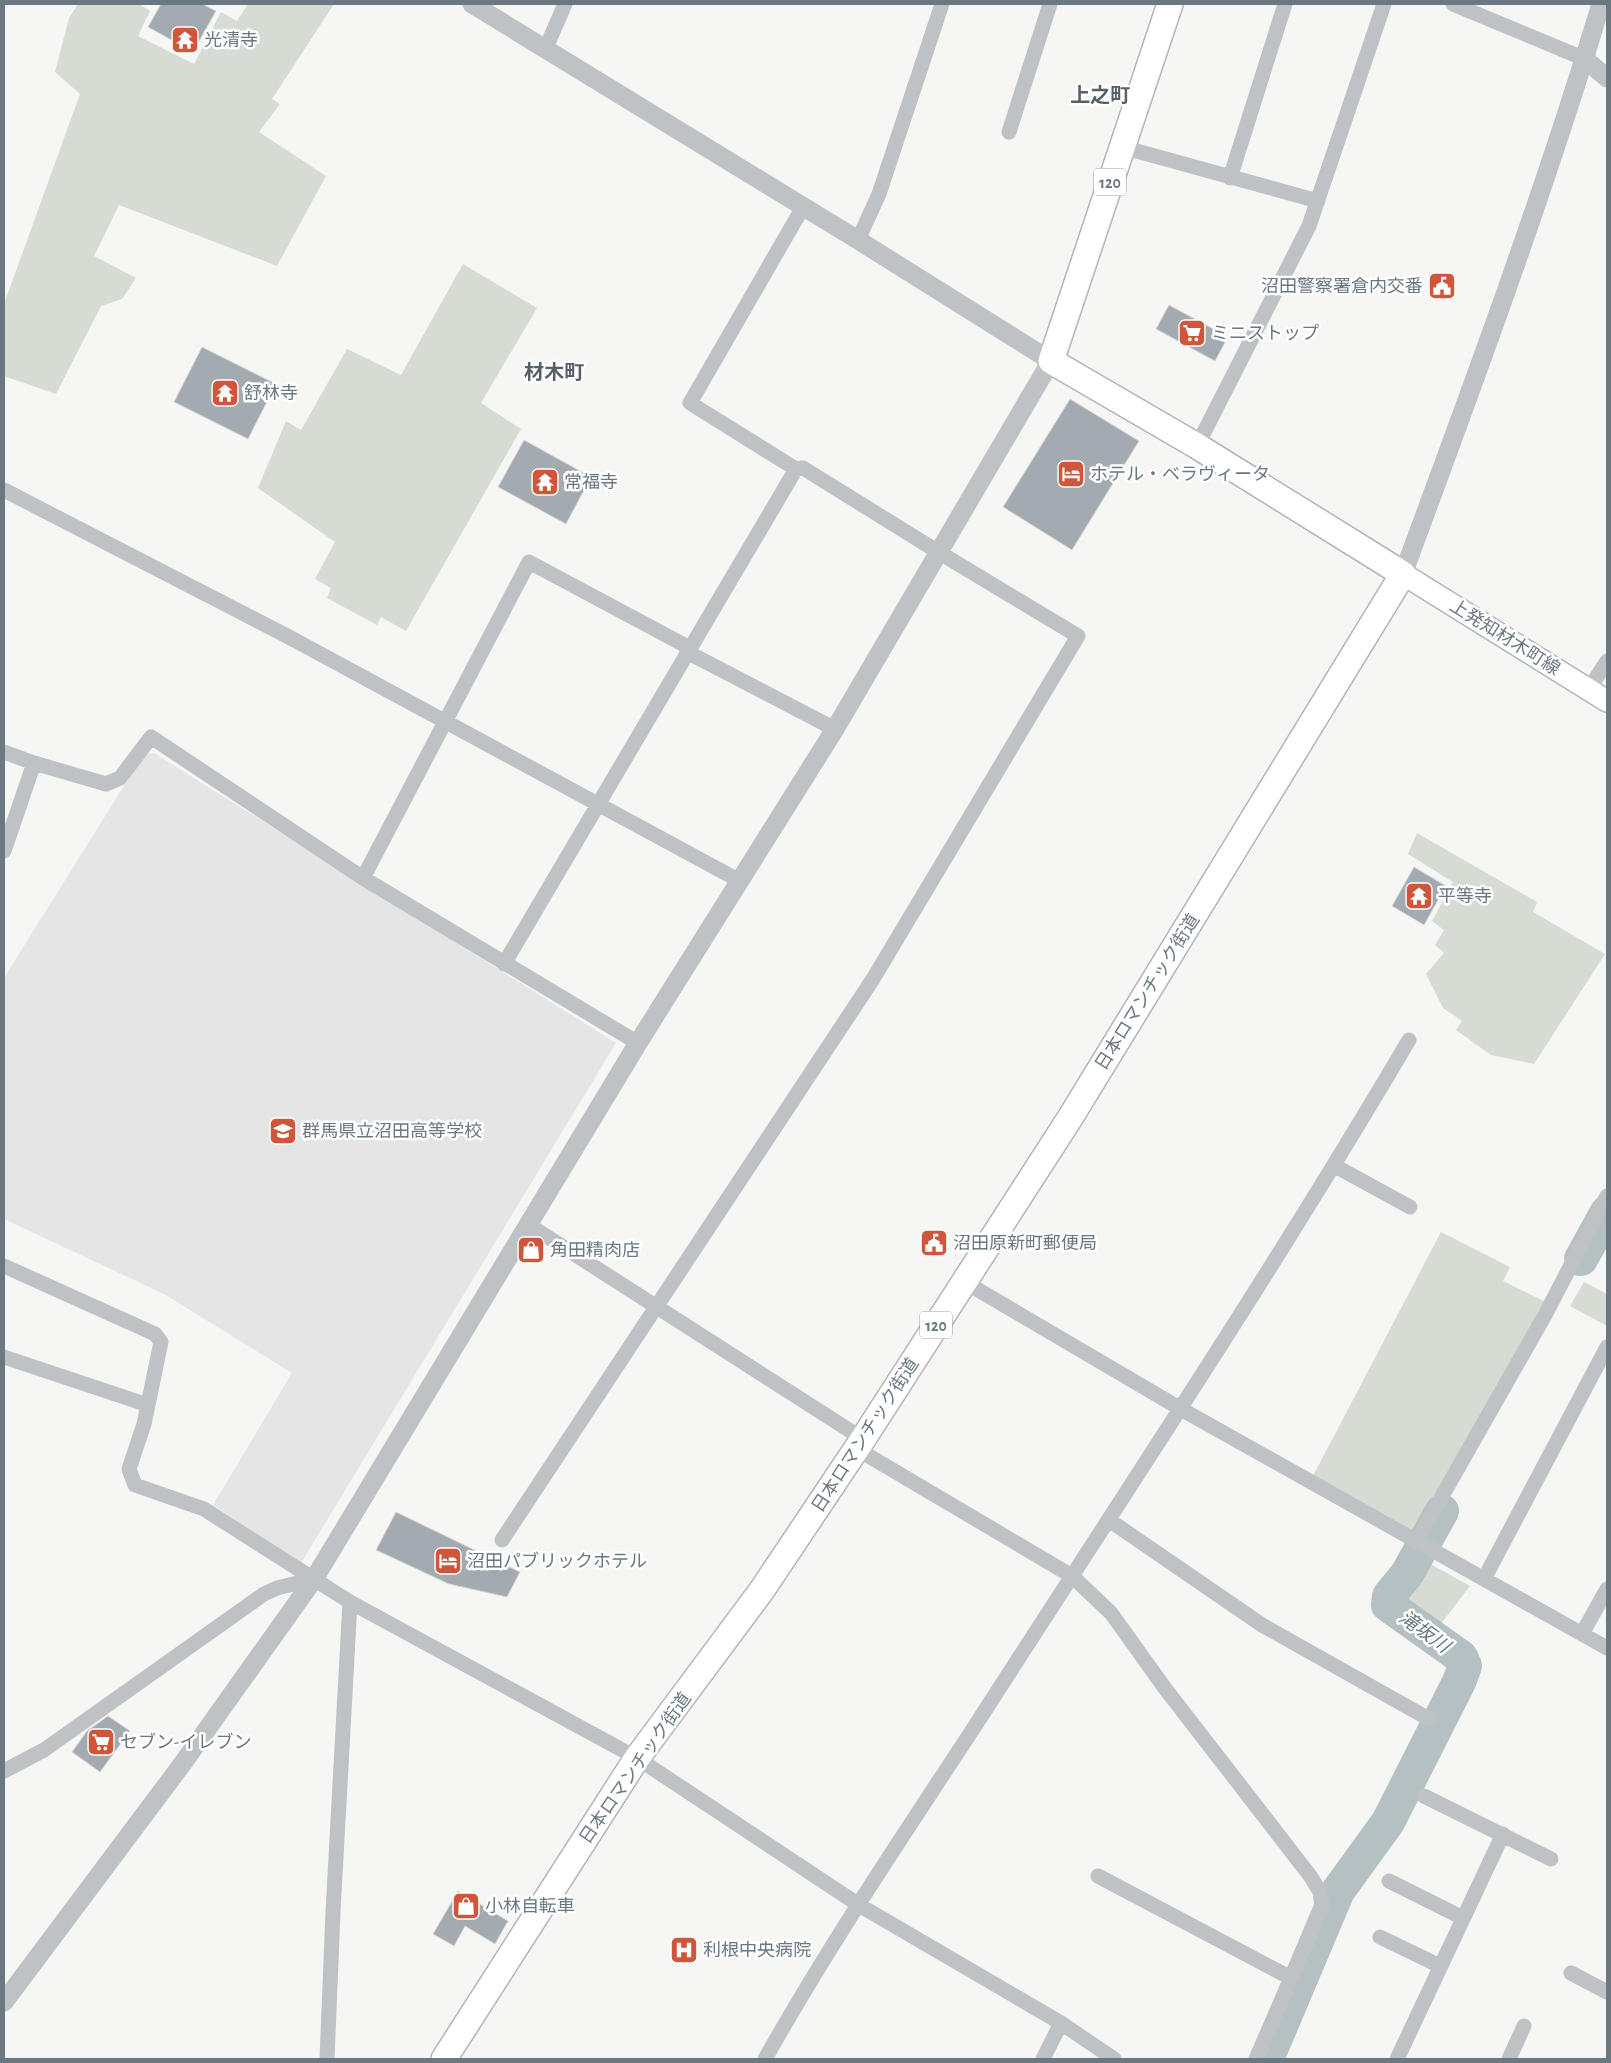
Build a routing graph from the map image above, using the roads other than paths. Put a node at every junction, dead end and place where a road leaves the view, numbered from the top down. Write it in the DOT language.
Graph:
graph roads {
  1 [pos="472,4"];
  2 [pos="565,4"];
  3 [pos="942,4"];
  4 [pos="1050,4"];
  5 [pos="1170,4"];
  6 [pos="1285,4"];
  7 [pos="1384,4"];
  8 [pos="1453,4"];
  9 [pos="1601,4"];
  10 [pos="545,50"];
  11 [pos="1585,59"];
  12 [pos="1607,78"];
  13 [pos="1009,132"];
  14 [pos="1122,148"];
  15 [pos="1230,178"];
  16 [pos="1318,201"];
  17 [pos="803,208"];
  18 [pos="858,240"];
  19 [pos="1051,361"];
  20 [pos="1198,446"];
  21 [pos="796,469"];
  22 [pos="4,490"];
  23 [pos="940,553"];
  24 [pos="1403,574"];
  25 [pos="689,650"];
  26 [pos="1607,661"];
  27 [pos="1589,690"];
  28 [pos="1607,701"];
  29 [pos="444,721"];
  30 [pos="835,729"];
  31 [pos="4,752"];
  32 [pos="34,763"];
  33 [pos="598,804"];
  34 [pos="4,851"];
  35 [pos="363,878"];
  36 [pos="740,881"];
  37 [pos="504,964"];
  38 [pos="1408,1040"];
  39 [pos="638,1044"];
  40 [pos="1335,1166"];
  41 [pos="1607,1196"];
  42 [pos="1410,1206"];
  43 [pos="529,1225"];
  44 [pos="4,1266"];
  45 [pos="963,1281"];
  46 [pos="656,1306"];
  47 [pos="1607,1347"];
  48 [pos="4,1357"];
  49 [pos="148,1405"];
  50 [pos="1181,1409"];
  51 [pos="860,1444"];
  52 [pos="1109,1520"];
  53 [pos="502,1540"];
  54 [pos="1416,1542"];
  55 [pos="1072,1576"];
  56 [pos="314,1578"];
  57 [pos="1484,1579"];
  58 [pos="1607,1590"];
  59 [pos="350,1602"];
  60 [pos="1582,1634"];
  61 [pos="1607,1648"];
  62 [pos="1429,1719"];
  63 [pos="637,1758"];
  64 [pos="4,1772"];
  65 [pos="1424,1796"];
  66 [pos="1503,1834"];
  67 [pos="1551,1859"];
  68 [pos="1098,1876"];
  69 [pos="1389,1881"];
  70 [pos="859,1905"];
  71 [pos="1463,1918"];
  72 [pos="1380,1937"];
  73 [pos="1440,1966"];
  74 [pos="1571,1973"];
  75 [pos="1291,1978"];
  76 [pos="1607,1992"];
  77 [pos="4,2002"];
  78 [pos="1061,2023"];
  79 [pos="1524,2026"];
  80 [pos="1513,2058"];
  81 [pos="327,2059"];
  82 [pos="444,2059"];
  83 [pos="765,2059"];
  84 [pos="1043,2059"];
  85 [pos="1114,2059"];
  86 [pos="1256,2059"];
  87 [pos="1397,2059"];
  1 -- 10 [label="street"];
  2 -- 10 [label="street"];
  3 -- 18 [label="street"];
  4 -- 13 [label="street"];
  5 -- 14 [label="highway, 120"];
  6 -- 15 [label="street"];
  7 -- 16 [label="street"];
  8 -- 11 [label="street"];
  9 -- 11 [label="street"];
  10 -- 17 [label="street"];
  11 -- 12 [label="street"];
  11 -- 24 [label="street"];
  14 -- 15 [label="street"];
  14 -- 19 [label="highway, 120"];
  15 -- 16 [label="street"];
  16 -- 20 [label="street"];
  17 -- 18 [label="street"];
  17 -- 21 [label="street"];
  18 -- 19 [label="street"];
  19 -- 20 [label="highway"];
  19 -- 23 [label="street"];
  20 -- 24 [label="highway"];
  21 -- 23 [label="street"];
  21 -- 25 [label="street"];
  22 -- 29 [label="street"];
  23 -- 30 [label="street"];
  23 -- 46 [label="street"];
  24 -- 27 [label="main road, 上発知材木町線"];
  24 -- 45 [label="highway, 日本ロマンチック街道 / 120"];
  25 -- 29 [label="street"];
  25 -- 30 [label="street"];
  25 -- 33 [label="street"];
  26 -- 27 [label="street"];
  27 -- 28 [label="main road, 上発知材木町線"];
  29 -- 33 [label="street"];
  29 -- 35 [label="street"];
  30 -- 36 [label="street"];
  31 -- 32 [label="street"];
  32 -- 34 [label="street"];
  32 -- 35 [label="street"];
  33 -- 36 [label="street"];
  33 -- 37 [label="street"];
  35 -- 37 [label="street"];
  36 -- 39 [label="street"];
  37 -- 39 [label="street"];
  38 -- 40 [label="street"];
  39 -- 43 [label="street"];
  40 -- 42 [label="street"];
  40 -- 50 [label="street"];
  41 -- 54 [label="street"];
  43 -- 46 [label="street"];
  43 -- 56 [label="street"];
  44 -- 49 [label="street"];
  45 -- 50 [label="street"];
  45 -- 51 [label="highway, 日本ロマンチック街道 / 120"];
  46 -- 51 [label="street"];
  46 -- 53 [label="street"];
  47 -- 57 [label="street"];
  48 -- 49 [label="street"];
  49 -- 56 [label="street"];
  50 -- 52 [label="street"];
  50 -- 54 [label="street"];
  51 -- 55 [label="street"];
  51 -- 63 [label="highway, 日本ロマンチック街道 / 120"];
  52 -- 55 [label="street"];
  52 -- 62 [label="street"];
  54 -- 57 [label="street"];
  55 -- 70 [label="street"];
  55 -- 75 [label="street"];
  56 -- 59 [label="street"];
  56 -- 64 [label="street"];
  56 -- 77 [label="street"];
  57 -- 60 [label="street"];
  58 -- 60 [label="street"];
  59 -- 63 [label="street"];
  59 -- 81 [label="street"];
  60 -- 61 [label="street"];
  63 -- 70 [label="street"];
  63 -- 82 [label="highway, 日本ロマンチック街道 / 120"];
  65 -- 66 [label="street"];
  66 -- 67 [label="street"];
  66 -- 71 [label="street"];
  68 -- 75 [label="street"];
  69 -- 71 [label="street"];
  70 -- 78 [label="street"];
  70 -- 83 [label="street"];
  71 -- 73 [label="street"];
  72 -- 73 [label="street"];
  73 -- 87 [label="street"];
  74 -- 76 [label="street"];
  75 -- 86 [label="street"];
  78 -- 84 [label="street"];
  78 -- 85 [label="street"];
  79 -- 80 [label="street"];
}
